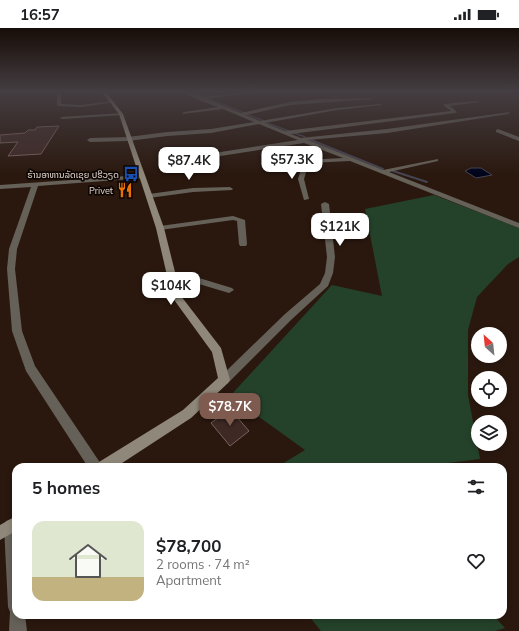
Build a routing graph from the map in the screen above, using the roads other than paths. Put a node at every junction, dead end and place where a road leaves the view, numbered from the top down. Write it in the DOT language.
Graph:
graph roads {
  1 [pos="122,119"];
  2 [pos="252,119"];
  3 [pos="281,119"];
  4 [pos="394,119"];
  5 [pos="467,119"];
  6 [pos="259,123"];
  7 [pos="498,131"];
  8 [pos="288,132"];
  9 [pos="128,139"];
  10 [pos="519,139"];
  11 [pos="90,140"];
  12 [pos="303,140"];
  13 [pos="188,159"];
  14 [pos="354,160"];
  15 [pos="436,160"];
  16 [pos="382,172"];
  17 [pos="142,177"];
  18 [pos="35,184"];
  19 [pos="0,187"];
  20 [pos="230,189"];
  21 [pos="149,196"];
  22 [pos="306,199"];
  23 [pos="325,204"];
  24 [pos="519,226"];
  25 [pos="160,228"];
  26 [pos="243,244"];
  27 [pos="175,287"];
  28 [pos="229,290"];
  29 [pos="224,380"];
  30 [pos="93,463"];
  31 [pos="110,463"];
  32 [pos="9,527"];
  33 [pos="12,561"];
  34 [pos="16,619"];
  35 [pos="18,631"];
  1 -- 9 [label="street"];
  2 -- 6 [label="street"];
  3 -- 6 [label="street"];
  4 -- 8 [label="street"];
  5 -- 12 [label="street"];
  6 -- 8 [label="street"];
  6 -- 9 [label="street"];
  7 -- 10 [label="street"];
  8 -- 12 [label="street"];
  9 -- 11 [label="street"];
  9 -- 17 [label="street"];
  12 -- 13 [label="street"];
  12 -- 14 [label="street"];
  14 -- 16 [label="street"];
  14 -- 22 [label="street"];
  15 -- 16 [label="street"];
  16 -- 24 [label="street"];
  17 -- 18 [label="street"];
  17 -- 21 [label="street"];
  18 -- 19 [label="street"];
  18 -- 30 [label="street"];
  20 -- 21 [label="street"];
  21 -- 25 [label="street"];
  23 -- 29 [label="street"];
  25 -- 26 [label="street"];
  25 -- 27 [label="street"];
  27 -- 28 [label="street"];
  27 -- 29 [label="street"];
  29 -- 31 [label="street"];
  32 -- 33 [label="street"];
  34 -- 35 [label="street"];
}
